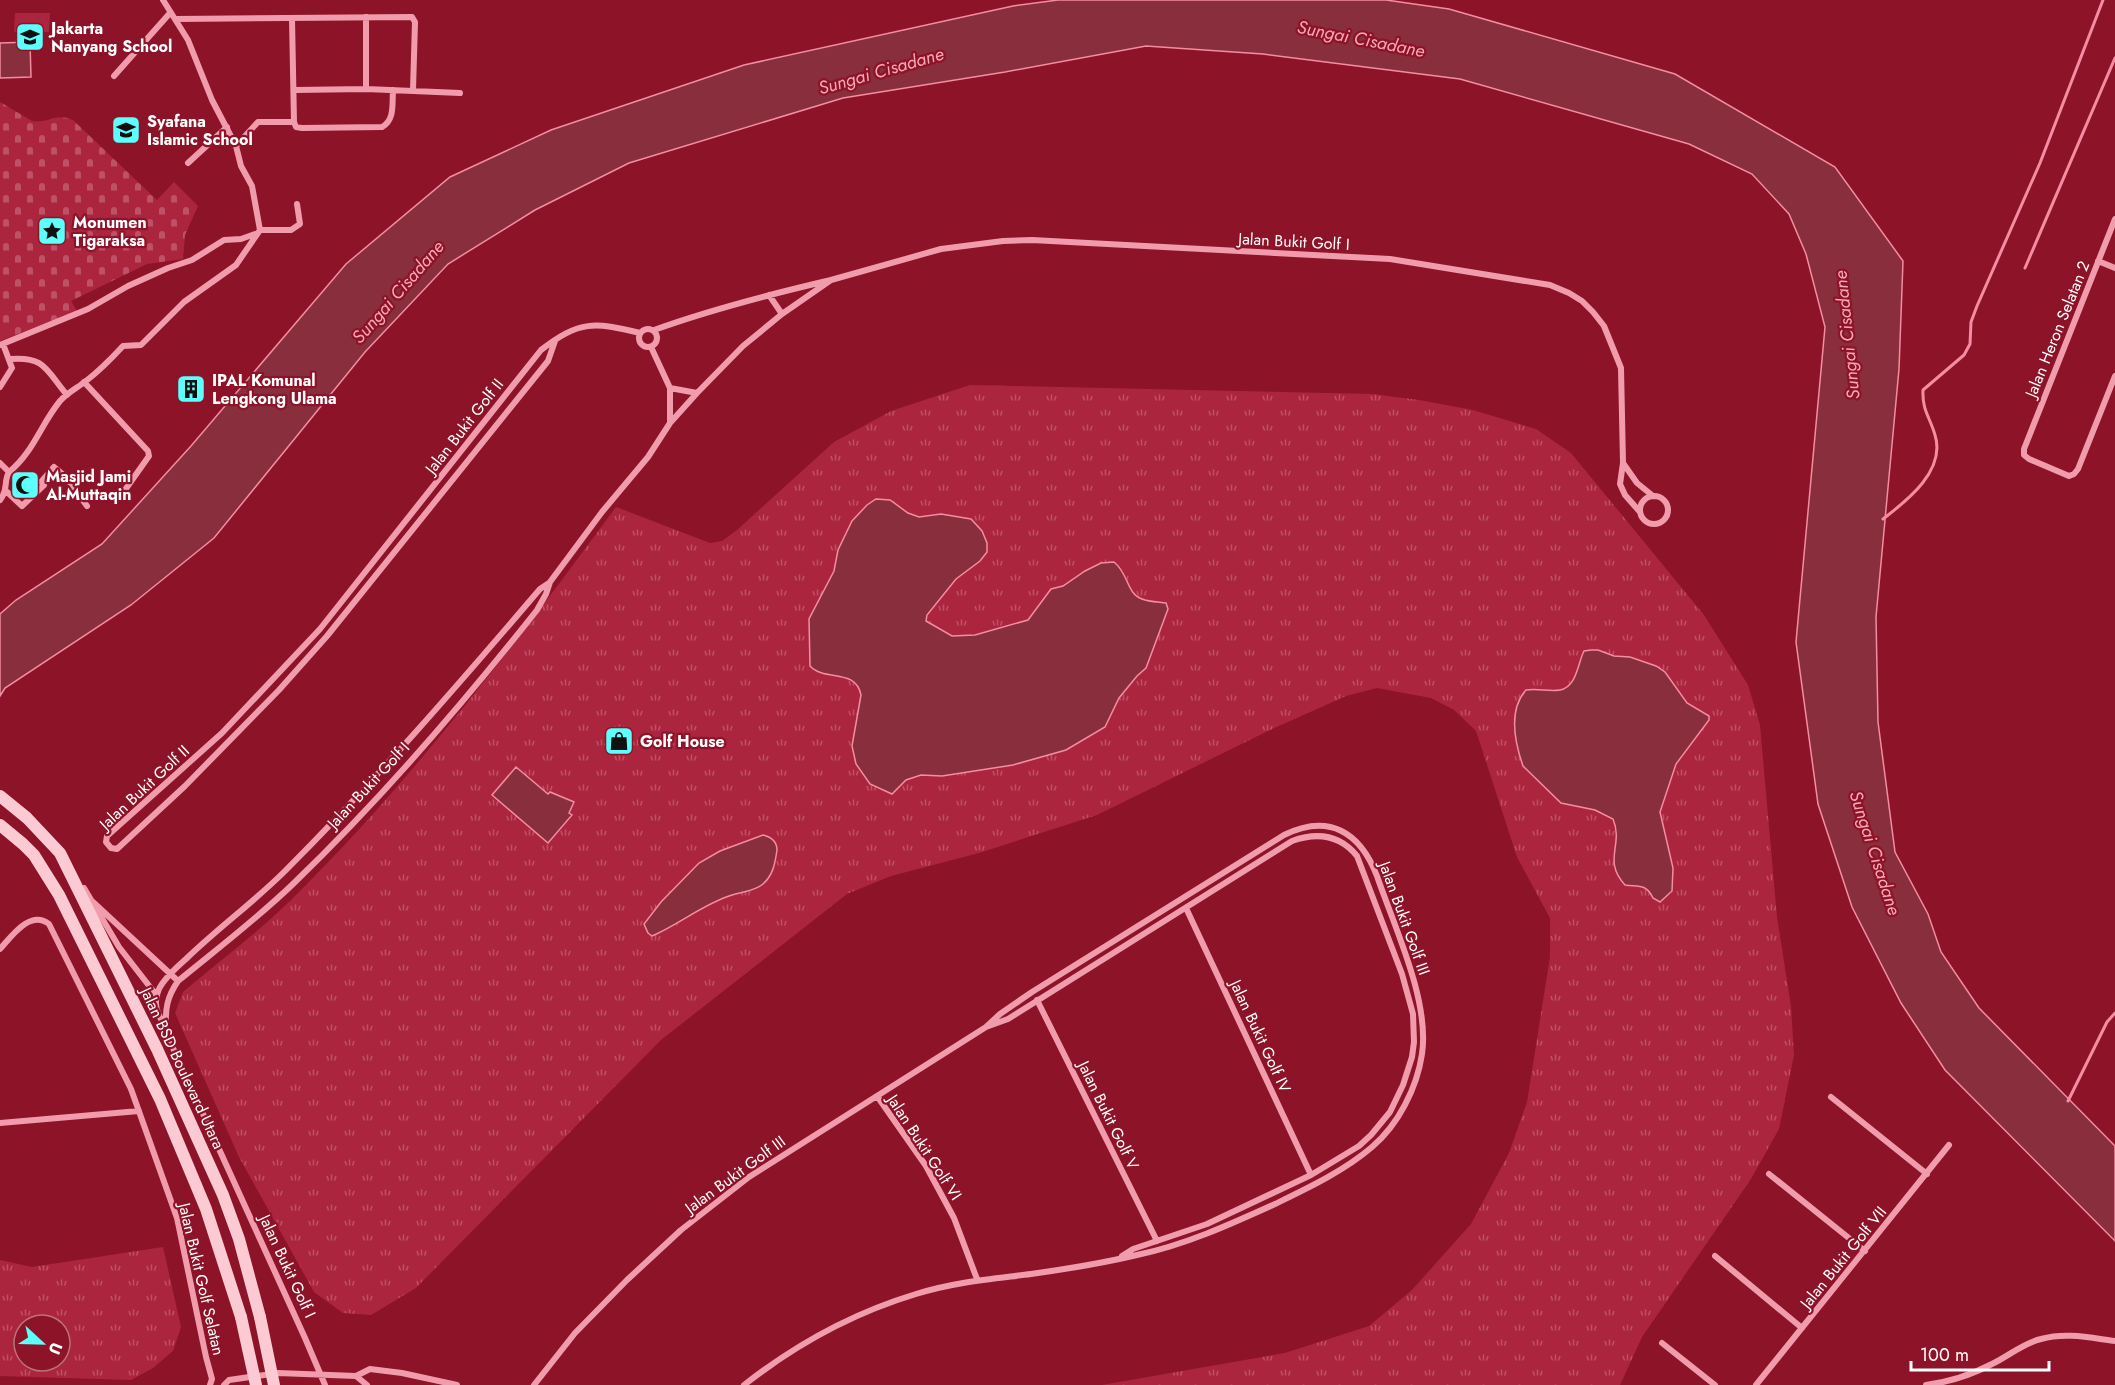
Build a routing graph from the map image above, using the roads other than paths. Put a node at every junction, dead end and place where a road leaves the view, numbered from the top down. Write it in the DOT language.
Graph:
graph roads {
  1 [pos="163,0"];
  2 [pos="170,13"];
  3 [pos="366,17"];
  4 [pos="176,19"];
  5 [pos="292,19"];
  6 [pos="114,76"];
  7 [pos="366,89"];
  8 [pos="295,90"];
  9 [pos="393,90"];
  10 [pos="413,90"];
  11 [pos="460,93"];
  12 [pos="294,122"];
  13 [pos="227,128"];
  14 [pos="236,146"];
  15 [pos="188,163"];
  16 [pos="298,207"];
  17 [pos="2115,219"];
  18 [pos="258,229"];
  19 [pos="2098,261"];
  20 [pos="2115,268"];
  21 [pos="831,280"];
  22 [pos="768,295"];
  23 [pos="782,314"];
  24 [pos="654,330"];
  25 [pos="640,333"];
  26 [pos="555,341"];
  27 [pos="2,345"];
  28 [pos="651,347"];
  29 [pos="10,359"];
  30 [pos="2115,376"];
  31 [pos="84,382"];
  32 [pos="0,387"];
  33 [pos="669,388"];
  34 [pos="697,393"];
  35 [pos="67,394"];
  36 [pos="670,423"];
  37 [pos="0,463"];
  38 [pos="1623,463"];
  39 [pos="9,472"];
  40 [pos="125,490"];
  41 [pos="6,491"];
  42 [pos="1653,496"];
  43 [pos="0,500"];
  44 [pos="87,506"];
  45 [pos="1640,512"];
  46 [pos="550,582"];
  47 [pos="0,796"];
  48 [pos="0,825"];
  49 [pos="60,853"];
  50 [pos="90,900"];
  51 [pos="1186,908"];
  52 [pos="0,950"];
  53 [pos="170,974"];
  54 [pos="178,981"];
  55 [pos="157,996"];
  56 [pos="1037,1000"];
  57 [pos="986,1027"];
  58 [pos="166,1028"];
  59 [pos="877,1096"];
  60 [pos="1830,1096"];
  61 [pos="139,1111"];
  62 [pos="0,1123"];
  63 [pos="1949,1145"];
  64 [pos="1769,1174"];
  65 [pos="1927,1174"];
  66 [pos="1311,1176"];
  67 [pos="1157,1241"];
  68 [pos="1865,1251"];
  69 [pos="1715,1256"];
  70 [pos="1118,1258"];
  71 [pos="977,1279"];
  72 [pos="1802,1328"];
  73 [pos="2115,1341"];
  74 [pos="1662,1343"];
  75 [pos="320,1374"];
  76 [pos="356,1376"];
  77 [pos="211,1382"];
  78 [pos="1945,1384"];
  79 [pos="224,1385"];
  80 [pos="256,1385"];
  81 [pos="274,1385"];
  82 [pos="325,1385"];
  83 [pos="367,1385"];
  84 [pos="457,1385"];
  85 [pos="534,1385"];
  86 [pos="744,1385"];
  87 [pos="1715,1385"];
  88 [pos="1756,1385"];
  89 [pos="1926,1385"];
  1 -- 2 [label="street"];
  2 -- 4 [label="street"];
  2 -- 6 [label="street"];
  3 -- 5 [label="street"];
  3 -- 7 [label="street"];
  3 -- 10 [label="street"];
  4 -- 5 [label="street"];
  4 -- 13 [label="street"];
  5 -- 8 [label="street"];
  7 -- 8 [label="street"];
  7 -- 9 [label="street"];
  8 -- 12 [label="street"];
  9 -- 10 [label="street"];
  9 -- 12 [label="street"];
  10 -- 11 [label="street"];
  12 -- 14 [label="street"];
  13 -- 14 [label="street"];
  13 -- 15 [label="street"];
  14 -- 18 [label="street"];
  16 -- 18 [label="street"];
  17 -- 19 [label="street, Jalan Heron Selatan 2"];
  18 -- 27 [label="street"];
  18 -- 31 [label="street"];
  19 -- 20 [label="street"];
  19 -- 30 [label="street, Jalan Heron Selatan 2"];
  21 -- 22 [label="street, Jalan Bukit Golf I"];
  21 -- 23 [label="street, Jalan Bukit Golf I"];
  21 -- 38 [label="street, Jalan Bukit Golf I"];
  22 -- 23 [label="street"];
  22 -- 24 [label="street, Jalan Bukit Golf I"];
  23 -- 34 [label="street, Jalan Bukit Golf I"];
  24 -- 25 [label="street"];
  24 -- 28 [label="street"];
  25 -- 26 [label="street, Jalan Bukit Golf II"];
  25 -- 28 [label="street"];
  26 -- 26 [label="street, Jalan Bukit Golf II"];
  27 -- 29 [label="street"];
  28 -- 33 [label="street"];
  29 -- 32 [label="street"];
  29 -- 35 [label="street"];
  31 -- 35 [label="street"];
  31 -- 40 [label="street"];
  33 -- 34 [label="street"];
  33 -- 36 [label="street"];
  34 -- 36 [label="street, Jalan Bukit Golf I"];
  35 -- 39 [label="street"];
  36 -- 46 [label="street, Jalan Bukit Golf I"];
  37 -- 39 [label="street"];
  38 -- 42 [label="street"];
  38 -- 45 [label="street, Jalan Bukit Golf I"];
  39 -- 41 [label="street"];
  41 -- 43 [label="street"];
  41 -- 44 [label="street"];
  42 -- 45 [label="street"];
  42 -- 45 [label="street"];
  46 -- 53 [label="street, Jalan Bukit Golf I"];
  46 -- 54 [label="street, Jalan Bukit Golf I"];
  47 -- 49 [label="main road, Jalan BSD Boulevard Utara"];
  48 -- 80 [label="main road, Jalan BSD Boulevard Utara, bridge"];
  49 -- 50 [label="street, Jalan Bukit Golf I"];
  49 -- 81 [label="main road, Jalan BSD Boulevard Utara, bridge"];
  50 -- 53 [label="street, Jalan Bukit Golf I"];
  50 -- 55 [label="street, Jalan Bukit Golf I"];
  51 -- 56 [label="street, Jalan Bukit Golf III"];
  51 -- 66 [label="street, Jalan Bukit Golf IV"];
  51 -- 66 [label="street, Jalan Bukit Golf III"];
  52 -- 61 [label="street, Jalan Bukit Golf Selatan"];
  53 -- 54 [label="street, Jalan Bukit Golf I"];
  53 -- 55 [label="street, Jalan Bukit Golf I"];
  54 -- 58 [label="street, Jalan Bukit Golf I"];
  55 -- 58 [label="street, Jalan Bukit Golf I"];
  56 -- 57 [label="street, Jalan Bukit Golf III"];
  56 -- 67 [label="street, Jalan Bukit Golf V"];
  57 -- 59 [label="street, Jalan Bukit Golf III"];
  57 -- 70 [label="street, Jalan Bukit Golf III"];
  58 -- 75 [label="street, Jalan Bukit Golf I"];
  59 -- 71 [label="street, Jalan Bukit Golf VI"];
  59 -- 85 [label="street, Jalan Bukit Golf III"];
  60 -- 65 [label="street"];
  61 -- 62 [label="street"];
  61 -- 77 [label="street, Jalan Bukit Golf Selatan"];
  63 -- 65 [label="street, Jalan Bukit Golf VII"];
  64 -- 68 [label="street"];
  65 -- 68 [label="street, Jalan Bukit Golf VII"];
  66 -- 67 [label="street, Jalan Bukit Golf III"];
  67 -- 70 [label="street, Jalan Bukit Golf III"];
  68 -- 72 [label="street, Jalan Bukit Golf VII"];
  69 -- 72 [label="street"];
  70 -- 71 [label="street, Jalan Bukit Golf III"];
  71 -- 86 [label="street, Jalan Bukit Golf III"];
  72 -- 88 [label="street, Jalan Bukit Golf VII"];
  73 -- 78 [label="street"];
  74 -- 87 [label="street"];
  75 -- 76 [label="street"];
  75 -- 79 [label="street"];
  75 -- 82 [label="street, Jalan Bukit Golf I"];
  76 -- 83 [label="street"];
  76 -- 84 [label="street"];
  77 -- 79 [label="street"];
  78 -- 89 [label="street"];
}
